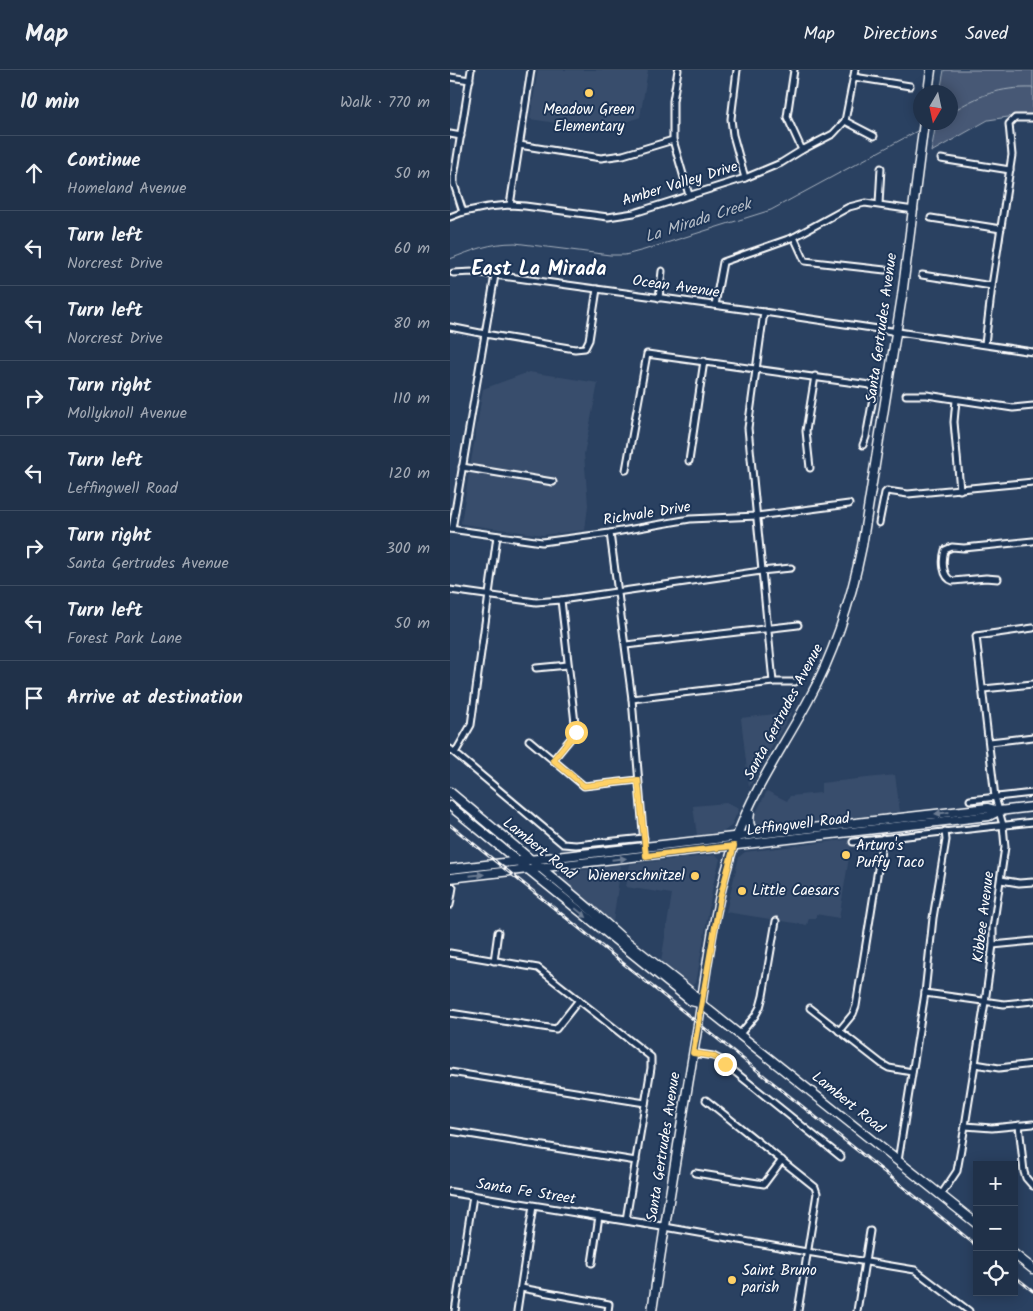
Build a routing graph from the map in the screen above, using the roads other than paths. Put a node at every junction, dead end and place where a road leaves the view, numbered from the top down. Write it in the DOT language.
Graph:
graph roads {
  1 [pos="472,70"];
  2 [pos="531,70"];
  3 [pos="678,70"];
  4 [pos="737,70"];
  5 [pos="794,70"];
  6 [pos="855,70"];
  7 [pos="931,70"];
  8 [pos="450,77"];
  9 [pos="854,77"];
  10 [pos="470,80"];
  11 [pos="929,85"];
  12 [pos="910,86"];
  13 [pos="1033,118"];
  14 [pos="845,121"];
  15 [pos="923,130"];
  16 [pos="450,134"];
  17 [pos="461,136"];
  18 [pos="874,136"];
  19 [pos="673,140"];
  20 [pos="519,145"];
  21 [pos="802,150"];
  22 [pos="940,159"];
  23 [pos="881,168"];
  24 [pos="1010,170"];
  25 [pos="745,178"];
  26 [pos="689,195"];
  27 [pos="879,204"];
  28 [pos="510,205"];
  29 [pos="914,210"];
  30 [pos="463,212"];
  31 [pos="450,218"];
  32 [pos="931,218"];
  33 [pos="1001,229"];
  34 [pos="794,237"];
  35 [pos="885,270"];
  36 [pos="662,271"];
  37 [pos="453,273"];
  38 [pos="495,275"];
  39 [pos="922,275"];
  40 [pos="992,286"];
  41 [pos="597,289"];
  42 [pos="659,298"];
  43 [pos="715,305"];
  44 [pos="764,312"];
  45 [pos="450,327"];
  46 [pos="896,330"];
  47 [pos="485,334"];
  48 [pos="985,344"];
  49 [pos="1033,352"];
  50 [pos="704,362"];
  51 [pos="756,369"];
  52 [pos="815,376"];
  53 [pos="906,395"];
  54 [pos="956,400"];
  55 [pos="1033,406"];
  56 [pos="863,445"];
  57 [pos="689,461"];
  58 [pos="462,467"];
  59 [pos="810,468"];
  60 [pos="626,470"];
  61 [pos="553,482"];
  62 [pos="1033,482"];
  63 [pos="960,490"];
  64 [pos="849,504"];
  65 [pos="757,516"];
  66 [pos="879,523"];
  67 [pos="451,529"];
  68 [pos="610,533"];
  69 [pos="497,536"];
  70 [pos="1033,541"];
  71 [pos="791,568"];
  72 [pos="761,571"];
  73 [pos="998,579"];
  74 [pos="450,590"];
  75 [pos="619,591"];
  76 [pos="488,595"];
  77 [pos="561,600"];
  78 [pos="798,625"];
  79 [pos="769,628"];
  80 [pos="1033,628"];
  81 [pos="626,645"];
  82 [pos="568,665"];
  83 [pos="536,668"];
  84 [pos="773,682"];
  85 [pos="795,682"];
  86 [pos="1033,684"];
  87 [pos="983,689"];
  88 [pos="632,699"];
  89 [pos="1033,737"];
  90 [pos="529,740"];
  91 [pos="990,742"];
  92 [pos="450,749"];
  93 [pos="456,753"];
  94 [pos="553,760"];
  95 [pos="638,780"];
  96 [pos="450,792"];
  97 [pos="1033,793"];
  98 [pos="995,797"];
  99 [pos="970,800"];
  100 [pos="752,801"];
  101 [pos="450,806"];
  102 [pos="1033,807"];
  103 [pos="999,811"];
  104 [pos="1033,822"];
  105 [pos="1003,825"];
  106 [pos="945,831"];
  107 [pos="764,834"];
  108 [pos="487,836"];
  109 [pos="737,837"];
  110 [pos="644,838"];
  111 [pos="883,838"];
  112 [pos="853,842"];
  113 [pos="734,846"];
  114 [pos="645,847"];
  115 [pos="646,856"];
  116 [pos="531,860"];
  117 [pos="519,862"];
  118 [pos="501,864"];
  119 [pos="577,864"];
  120 [pos="540,868"];
  121 [pos="450,869"];
  122 [pos="528,869"];
  123 [pos="450,878"];
  124 [pos="1001,880"];
  125 [pos="1033,882"];
  126 [pos="450,887"];
  127 [pos="575,896"];
  128 [pos="450,905"];
  129 [pos="776,921"];
  130 [pos="498,932"];
  131 [pos="1033,941"];
  132 [pos="992,945"];
  133 [pos="450,953"];
  134 [pos="494,960"];
  135 [pos="925,993"];
  136 [pos="579,1000"];
  137 [pos="1033,1001"];
  138 [pos="985,1002"];
  139 [pos="701,1004"];
  140 [pos="810,1008"];
  141 [pos="450,1013"];
  142 [pos="839,1031"];
  143 [pos="740,1034"];
  144 [pos="693,1053"];
  145 [pos="975,1064"];
  146 [pos="1033,1064"];
  147 [pos="450,1072"];
  148 [pos="912,1072"];
  149 [pos="706,1100"];
  150 [pos="645,1103"];
  151 [pos="1033,1124"];
  152 [pos="965,1126"];
  153 [pos="1019,1126"];
  154 [pos="450,1131"];
  155 [pos="842,1157"];
  156 [pos="636,1160"];
  157 [pos="782,1160"];
  158 [pos="898,1161"];
  159 [pos="695,1173"];
  160 [pos="1033,1186"];
  161 [pos="450,1192"];
  162 [pos="940,1195"];
  163 [pos="473,1196"];
  164 [pos="533,1206"];
  165 [pos="599,1216"];
  166 [pos="626,1220"];
  167 [pos="973,1221"];
  168 [pos="665,1227"];
  169 [pos="870,1231"];
  170 [pos="807,1252"];
  171 [pos="1018,1257"];
  172 [pos="865,1261"];
  173 [pos="592,1263"];
  174 [pos="1033,1270"];
  175 [pos="521,1288"];
  176 [pos="455,1311"];
  177 [pos="517,1311"];
  178 [pos="608,1311"];
  179 [pos="652,1311"];
  180 [pos="798,1311"];
  181 [pos="857,1311"];
  182 [pos="968,1311"];
  1 -- 10 [label="street"];
  2 -- 20 [label="street"];
  3 -- 19 [label="street"];
  4 -- 25 [label="street"];
  5 -- 21 [label="street"];
  6 -- 9 [label="street"];
  7 -- 11 [label="main road"];
  8 -- 10 [label="street"];
  9 -- 12 [label="street"];
  9 -- 14 [label="street"];
  10 -- 17 [label="street"];
  13 -- 24 [label="street"];
  14 -- 18 [label="street"];
  14 -- 21 [label="street, Amber Valley Drive"];
  15 -- 29 [label="main road, Santa Gertrudes Avenue"];
  16 -- 17 [label="street"];
  17 -- 30 [label="street"];
  19 -- 20 [label="street"];
  19 -- 26 [label="street"];
  20 -- 28 [label="street"];
  21 -- 25 [label="street, Amber Valley Drive"];
  22 -- 24 [label="street"];
  23 -- 27 [label="street"];
  24 -- 33 [label="street"];
  25 -- 26 [label="street, Amber Valley Drive"];
  26 -- 28 [label="street, Amber Valley Drive"];
  27 -- 29 [label="street"];
  27 -- 34 [label="street"];
  28 -- 30 [label="street, Amber Valley Drive"];
  29 -- 46 [label="main road, Santa Gertrudes Avenue"];
  30 -- 31 [label="street, Amber Valley Drive"];
  32 -- 33 [label="street"];
  33 -- 40 [label="street"];
  34 -- 35 [label="street"];
  34 -- 43 [label="street"];
  36 -- 42 [label="street"];
  37 -- 38 [label="street, Ocean Avenue"];
  38 -- 41 [label="street, Ocean Avenue"];
  38 -- 47 [label="street"];
  39 -- 40 [label="street"];
  40 -- 48 [label="street"];
  41 -- 42 [label="street, Ocean Avenue"];
  41 -- 47 [label="street"];
  42 -- 43 [label="street, Ocean Avenue"];
  43 -- 44 [label="street, Ocean Avenue"];
  44 -- 46 [label="street, Ocean Avenue"];
  44 -- 51 [label="street"];
  45 -- 47 [label="street"];
  46 -- 48 [label="street, Ocean Avenue"];
  46 -- 100 [label="main road, Santa Gertrudes Avenue"];
  47 -- 58 [label="street"];
  48 -- 49 [label="street, Ocean Avenue"];
  50 -- 51 [label="street"];
  50 -- 57 [label="street"];
  50 -- 60 [label="street"];
  51 -- 52 [label="street"];
  51 -- 65 [label="street"];
  52 -- 56 [label="street"];
  52 -- 59 [label="street"];
  53 -- 54 [label="street"];
  54 -- 55 [label="street"];
  54 -- 63 [label="street"];
  58 -- 61 [label="street"];
  58 -- 67 [label="street"];
  62 -- 63 [label="street"];
  63 -- 66 [label="street"];
  64 -- 65 [label="street, Richvale Drive"];
  65 -- 68 [label="street, Richvale Drive"];
  65 -- 72 [label="street"];
  67 -- 69 [label="street, Richvale Drive"];
  68 -- 69 [label="street, Richvale Drive"];
  68 -- 75 [label="street"];
  69 -- 76 [label="street"];
  70 -- 73 [label="street"];
  71 -- 72 [label="street"];
  72 -- 75 [label="street"];
  72 -- 79 [label="street"];
  74 -- 76 [label="street"];
  75 -- 77 [label="street"];
  75 -- 81 [label="street"];
  76 -- 77 [label="street"];
  76 -- 93 [label="street"];
  77 -- 82 [label="street"];
  78 -- 79 [label="street"];
  79 -- 81 [label="street"];
  79 -- 84 [label="street"];
  80 -- 87 [label="street, Kibbee Avenue"];
  81 -- 88 [label="street"];
  82 -- 83 [label="street"];
  82 -- 94 [label="street"];
  84 -- 85 [label="street"];
  84 -- 88 [label="street"];
  86 -- 87 [label="street"];
  87 -- 91 [label="street, Kibbee Avenue"];
  88 -- 95 [label="street"];
  89 -- 91 [label="street"];
  90 -- 94 [label="street"];
  91 -- 98 [label="street, Kibbee Avenue"];
  92 -- 93 [label="street"];
  93 -- 110 [label="street"];
  94 -- 95 [label="street"];
  95 -- 110 [label="street"];
  96 -- 116 [label="main road, Lambert Road"];
  97 -- 98 [label="street"];
  98 -- 99 [label="street"];
  98 -- 103 [label="street, Kibbee Avenue"];
  100 -- 107 [label="main road"];
  100 -- 109 [label="main road, Santa Gertrudes Avenue"];
  101 -- 108 [label="main road, Lambert Road"];
  102 -- 103 [label="main road, Leffingwell Road"];
  103 -- 105 [label="street, Kibbee Avenue"];
  103 -- 107 [label="main road, Leffingwell Road, one-way"];
  103 -- 113 [label="main road, Leffingwell Road"];
  104 -- 105 [label="street, Leffingwell Road"];
  105 -- 106 [label="street, Leffingwell Road"];
  105 -- 124 [label="street, Kibbee Avenue"];
  106 -- 111 [label="street, Leffingwell Road"];
  106 -- 135 [label="street"];
  107 -- 109 [label="main road, Leffingwell Road"];
  108 -- 117 [label="main road, Lambert Road"];
  108 -- 118 [label="main road"];
  109 -- 113 [label="main road, Santa Gertrudes Avenue"];
  109 -- 114 [label="main road, Leffingwell Road"];
  110 -- 114 [label="street"];
  111 -- 112 [label="street, Leffingwell Road"];
  111 -- 142 [label="street"];
  113 -- 115 [label="main road, Leffingwell Road"];
  113 -- 139 [label="main road, Santa Gertrudes Avenue"];
  114 -- 115 [label="street"];
  114 -- 116 [label="main road, Leffingwell Road"];
  119 -- 115 [label="main road, Leffingwell Road, one-way"];
  116 -- 117 [label="main road, Leffingwell Road"];
  116 -- 120 [label="main road, Lambert Road"];
  117 -- 118 [label="main road, Leffingwell Road"];
  117 -- 122 [label="main road, Lambert Road"];
  118 -- 121 [label="main road, Leffingwell Road"];
  119 -- 120 [label="main road, Leffingwell Road"];
  119 -- 127 [label="main road"];
  120 -- 122 [label="main road, Leffingwell Road"];
  120 -- 127 [label="main road, Lambert Road"];
  123 -- 122 [label="main road, Leffingwell Road, one-way"];
  122 -- 139 [label="main road, Lambert Road, one-way"];
  124 -- 125 [label="street"];
  124 -- 132 [label="street, Kibbee Avenue"];
  126 -- 128 [label="street"];
  127 -- 139 [label="main road, Lambert Road"];
  129 -- 143 [label="street"];
  130 -- 134 [label="street"];
  131 -- 132 [label="street"];
  132 -- 138 [label="street, Kibbee Avenue"];
  133 -- 134 [label="street"];
  134 -- 136 [label="street"];
  135 -- 138 [label="street"];
  135 -- 148 [label="street"];
  136 -- 141 [label="street"];
  136 -- 150 [label="street"];
  137 -- 138 [label="street"];
  138 -- 145 [label="street, Kibbee Avenue"];
  139 -- 143 [label="main road, Lambert Road"];
  139 -- 144 [label="main road, Santa Gertrudes Avenue"];
  140 -- 142 [label="street"];
  142 -- 148 [label="street"];
  143 -- 158 [label="main road, Lambert Road"];
  144 -- 155 [label="street"];
  144 -- 168 [label="main road, Santa Gertrudes Avenue"];
  145 -- 146 [label="street"];
  145 -- 152 [label="street, Kibbee Avenue"];
  147 -- 150 [label="street"];
  148 -- 158 [label="street"];
  149 -- 157 [label="street"];
  150 -- 156 [label="street"];
  151 -- 153 [label="street"];
  152 -- 153 [label="street"];
  152 -- 162 [label="street, Kibbee Avenue"];
  153 -- 160 [label="street"];
  154 -- 156 [label="street"];
  156 -- 166 [label="street"];
  157 -- 159 [label="street"];
  157 -- 170 [label="street"];
  158 -- 162 [label="main road, Lambert Road"];
  161 -- 163 [label="street, Santa Fe Street"];
  162 -- 167 [label="main road, Lambert Road"];
  163 -- 164 [label="street, Santa Fe Street"];
  163 -- 176 [label="street"];
  164 -- 165 [label="street, Santa Fe Street"];
  164 -- 175 [label="street"];
  165 -- 166 [label="street, Santa Fe Street"];
  165 -- 173 [label="street"];
  166 -- 168 [label="street, Santa Fe Street"];
  168 -- 170 [label="street"];
  168 -- 179 [label="main road, Santa Gertrudes Avenue"];
  169 -- 172 [label="street"];
  170 -- 172 [label="street"];
  170 -- 180 [label="street"];
  171 -- 174 [label="main road"];
  172 -- 181 [label="street"];
  172 -- 182 [label="street"];
  175 -- 177 [label="street"];
  175 -- 178 [label="street"];
}
